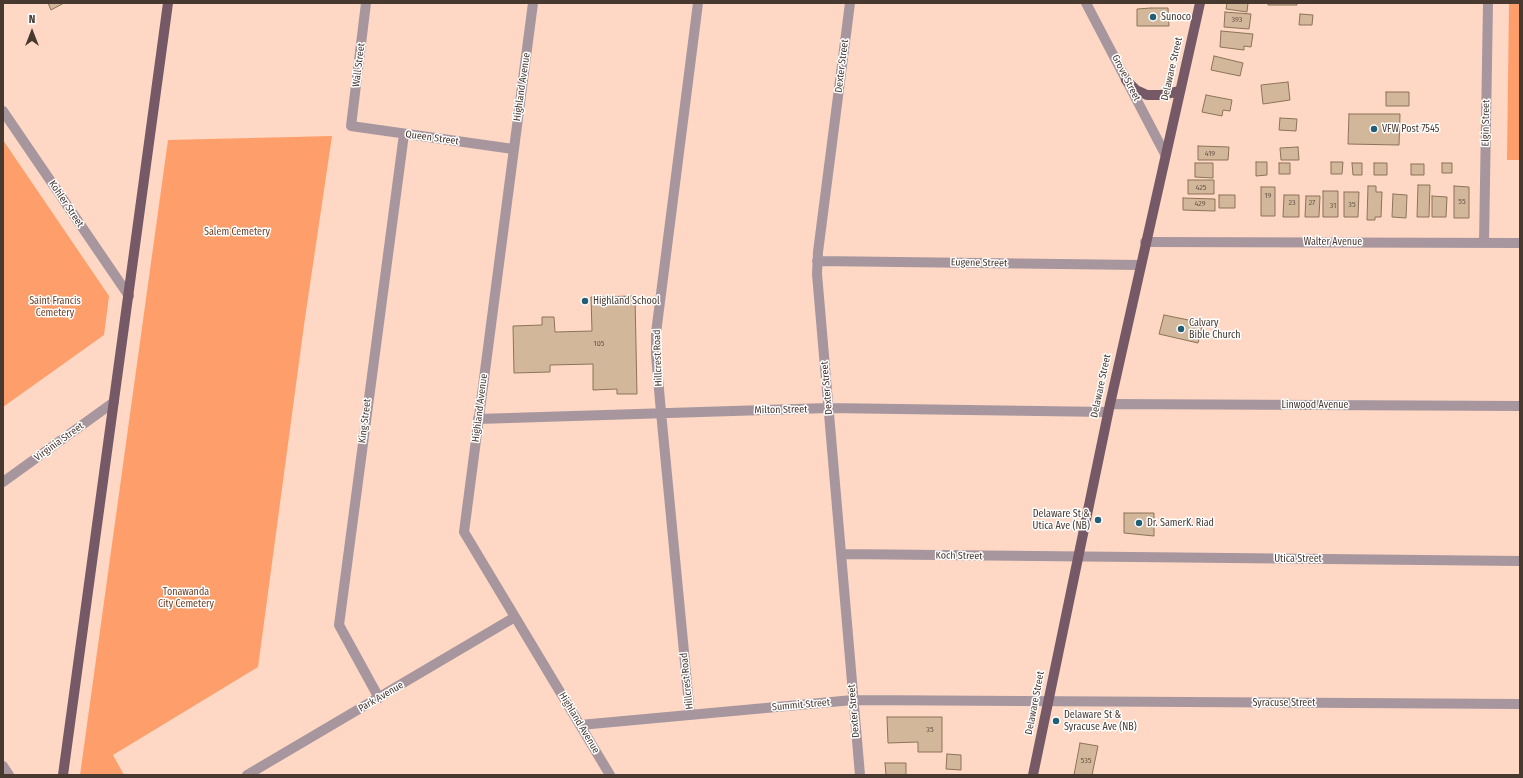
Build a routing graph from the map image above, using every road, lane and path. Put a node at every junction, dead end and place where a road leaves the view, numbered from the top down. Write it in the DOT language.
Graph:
graph roads {
  1 [pos="168,3"];
  2 [pos="366,3"];
  3 [pos="533,3"];
  4 [pos="698,3"];
  5 [pos="850,3"];
  6 [pos="1086,3"];
  7 [pos="1200,3"];
  8 [pos="1488,3"];
  9 [pos="1126,80"];
  10 [pos="1180,90"];
  11 [pos="3,111"];
  12 [pos="351,126"];
  13 [pos="404,134"];
  14 [pos="514,149"];
  15 [pos="1165,154"];
  16 [pos="1145,242"];
  17 [pos="1484,243"];
  18 [pos="1520,243"];
  19 [pos="817,261"];
  20 [pos="1140,265"];
  21 [pos="129,296"];
  22 [pos="114,402"];
  23 [pos="1520,406"];
  24 [pos="828,408"];
  25 [pos="1109,408"];
  26 [pos="661,412"];
  27 [pos="478,418"];
  28 [pos="3,482"];
  29 [pos="842,554"];
  30 [pos="1076,558"];
  31 [pos="1520,561"];
  32 [pos="515,617"];
  33 [pos="379,698"];
  34 [pos="853,700"];
  35 [pos="1047,702"];
  36 [pos="1520,704"];
  37 [pos="690,715"];
  38 [pos="580,725"];
  39 [pos="3,766"];
  40 [pos="607,774"];
  41 [pos="9,775"];
  42 [pos="63,775"];
  43 [pos="246,775"];
  44 [pos="860,775"];
  45 [pos="1033,775"];
  1 -- 21 [label="main road"];
  2 -- 12 [label="street, Wall Street"];
  3 -- 14 [label="street, Highland Avenue"];
  4 -- 26 [label="street, Hillcrest Road"];
  5 -- 19 [label="street, Dexter Street"];
  6 -- 9 [label="street, Grove Street"];
  7 -- 10 [label="main road, Delaware Street"];
  8 -- 17 [label="street, Elgin Street"];
  9 -- 10 [label="main road"];
  9 -- 15 [label="street, Grove Street"];
  10 -- 15 [label="main road, Delaware Street"];
  11 -- 21 [label="street, Kohler Street"];
  12 -- 13 [label="street, Queen Street"];
  13 -- 14 [label="street, Queen Street"];
  13 -- 33 [label="street, King Street"];
  14 -- 27 [label="street, Highland Avenue"];
  15 -- 16 [label="main road, Delaware Street"];
  16 -- 17 [label="street, Walter Avenue"];
  16 -- 20 [label="main road, Delaware Street"];
  17 -- 18 [label="street, Walter Avenue"];
  19 -- 20 [label="street, Eugene Street"];
  19 -- 24 [label="street, Dexter Street"];
  20 -- 25 [label="main road, Delaware Street"];
  21 -- 22 [label="main road"];
  22 -- 28 [label="street, Virginia Street"];
  22 -- 42 [label="main road"];
  23 -- 25 [label="street, Linwood Avenue"];
  24 -- 25 [label="street, Milton Street"];
  24 -- 26 [label="street, Milton Street"];
  24 -- 29 [label="street, Dexter Street"];
  25 -- 30 [label="main road, Delaware Street"];
  26 -- 27 [label="street, Milton Street"];
  26 -- 37 [label="street, Hillcrest Road"];
  27 -- 32 [label="street, Highland Avenue"];
  29 -- 30 [label="street, Koch Street"];
  29 -- 34 [label="street, Dexter Street"];
  30 -- 31 [label="street, Utica Street"];
  30 -- 35 [label="main road, Delaware Street"];
  32 -- 33 [label="street, Park Avenue"];
  32 -- 38 [label="street, Highland Avenue"];
  33 -- 43 [label="street, Park Avenue"];
  34 -- 35 [label="street, Summit Street"];
  34 -- 37 [label="street, Summit Street"];
  34 -- 44 [label="street, Dexter Street"];
  35 -- 36 [label="street, Syracuse Street"];
  35 -- 45 [label="main road, Delaware Street"];
  37 -- 38 [label="street, Summit Street"];
  38 -- 40 [label="street, Highland Avenue"];
  39 -- 41 [label="street"];
}
